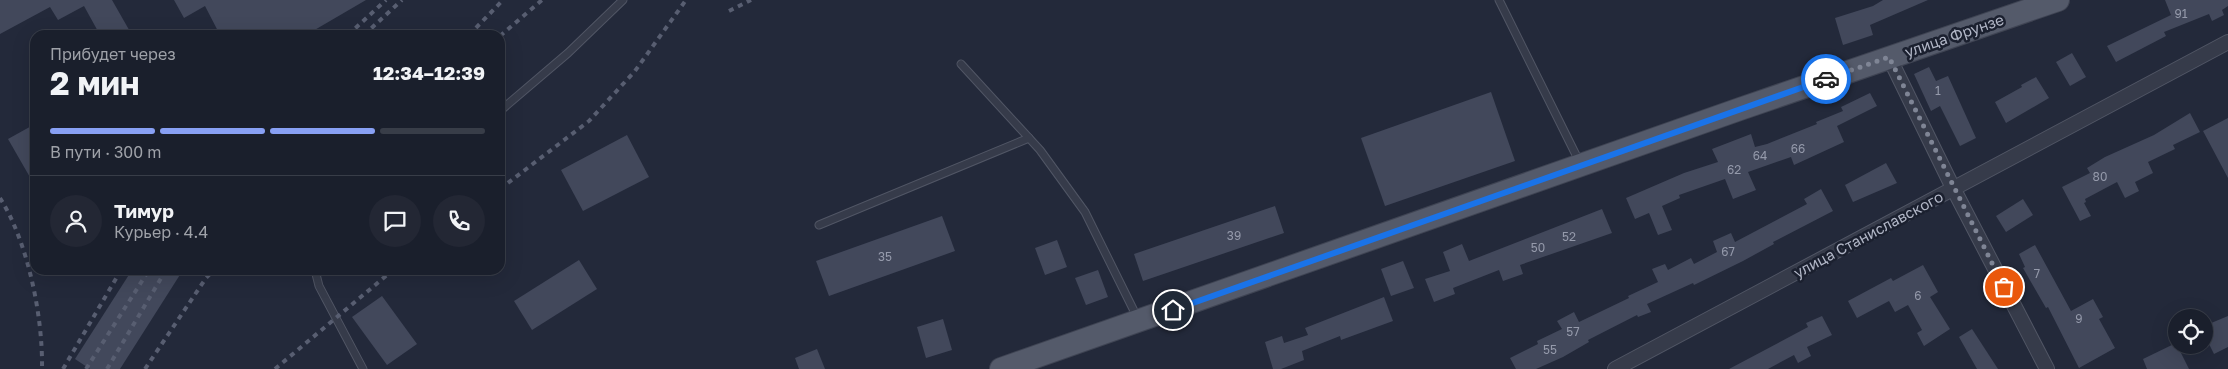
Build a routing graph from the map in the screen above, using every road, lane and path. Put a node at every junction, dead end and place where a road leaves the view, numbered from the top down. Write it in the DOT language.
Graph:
graph roads {
  1 [pos="623,0"];
  2 [pos="1499,0"];
  3 [pos="2058,0"];
  4 [pos="2228,42"];
  5 [pos="1889,57"];
  6 [pos="961,64"];
  7 [pos="505,107"];
  8 [pos="1029,138"];
  9 [pos="1581,165"];
  10 [pos="1953,188"];
  11 [pos="819,225"];
  12 [pos="316,275"];
  13 [pos="1140,321"];
  14 [pos="363,369"];
  15 [pos="1001,369"];
  16 [pos="1615,369"];
  17 [pos="2047,369"];
  1 -- 7 [label="lane"];
  2 -- 9 [label="lane"];
  3 -- 5 [label="main road, улица Фрунзе"];
  4 -- 10 [label="street, улица Станиславского"];
  5 -- 9 [label="main road, улица Фрунзе"];
  5 -- 10 [label="street"];
  6 -- 8 [label="lane"];
  8 -- 11 [label="lane"];
  8 -- 13 [label="lane"];
  9 -- 13 [label="main road, улица Фрунзе"];
  10 -- 16 [label="street, улица Станиславского"];
  10 -- 17 [label="street"];
  12 -- 14 [label="lane"];
  13 -- 15 [label="main road, улица Фрунзе"];
}
